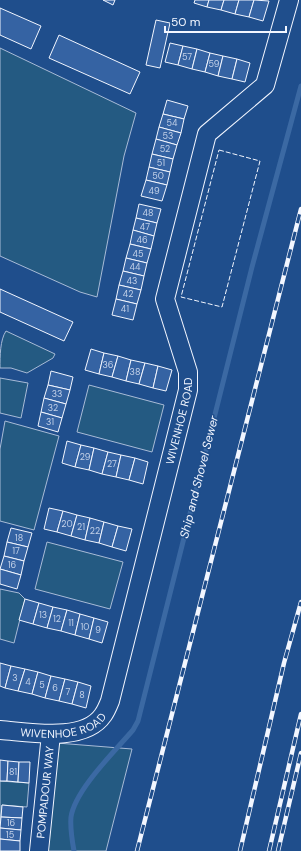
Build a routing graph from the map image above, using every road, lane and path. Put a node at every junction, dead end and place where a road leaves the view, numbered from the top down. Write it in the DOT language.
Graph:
graph roads {
  1 [pos="289,0"];
  2 [pos="0,730"];
  3 [pos="51,734"];
  4 [pos="39,851"];
  1 -- 3 [label="street, WIVENHOE ROAD"];
  2 -- 3 [label="street, WIVENHOE ROAD"];
  3 -- 4 [label="street, POMPADOUR WAY"];
}
